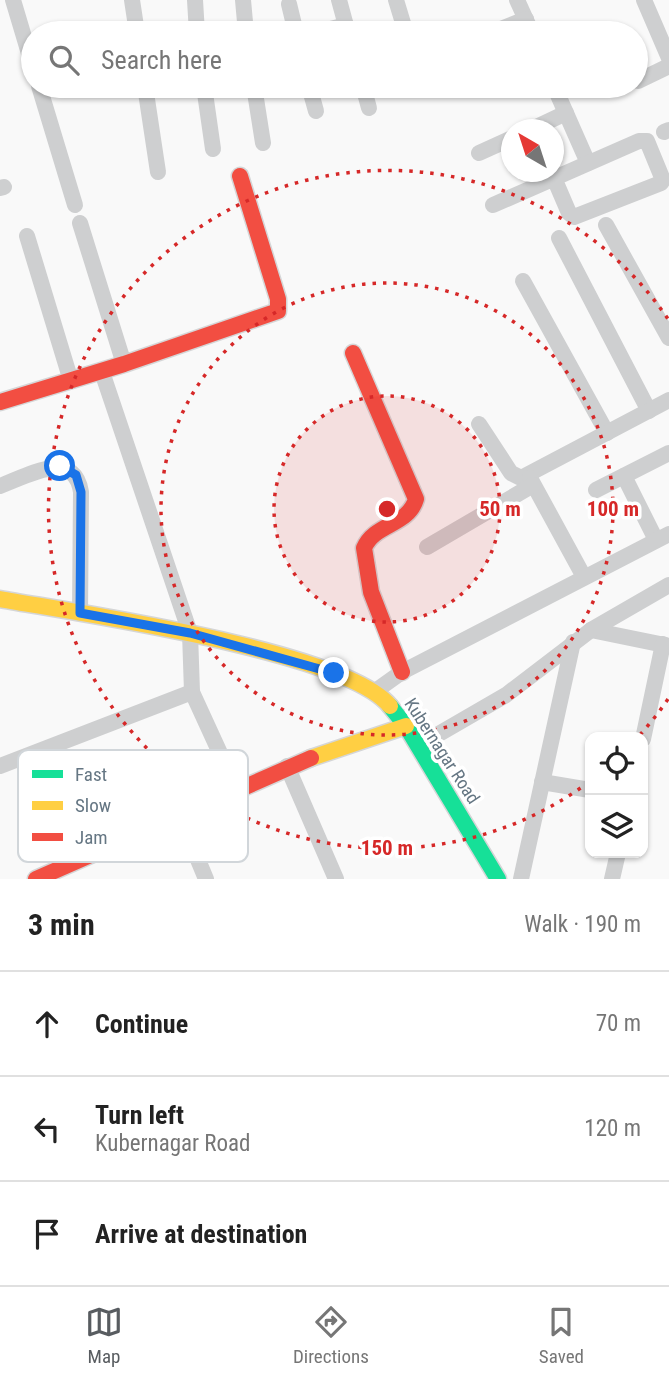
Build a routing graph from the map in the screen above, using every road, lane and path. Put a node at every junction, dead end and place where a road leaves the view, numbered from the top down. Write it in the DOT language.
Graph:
graph roads {
  1 [pos="13,0"];
  2 [pos="132,0"];
  3 [pos="195,0"];
  4 [pos="243,0"];
  5 [pos="339,0"];
  6 [pos="396,0"];
  7 [pos="517,0"];
  8 [pos="644,0"];
  9 [pos="289,4"];
  10 [pos="669,13"];
  11 [pos="135,21"];
  12 [pos="196,21"];
  13 [pos="245,21"];
  14 [pos="293,21"];
  15 [pos="345,21"];
  16 [pos="403,21"];
  17 [pos="527,21"];
  18 [pos="653,21"];
  19 [pos="21,27"];
  20 [pos="669,58"];
  21 [pos="669,66"];
  22 [pos="648,76"];
  23 [pos="43,98"];
  24 [pos="147,98"];
  25 [pos="206,98"];
  26 [pos="256,98"];
  27 [pos="312,98"];
  28 [pos="366,98"];
  29 [pos="559,98"];
  30 [pos="369,108"];
  31 [pos="316,111"];
  32 [pos="566,113"];
  33 [pos="553,119"];
  34 [pos="263,143"];
  35 [pos="501,143"];
  36 [pos="213,149"];
  37 [pos="478,153"];
  38 [pos="588,163"];
  39 [pos="158,172"];
  40 [pos="564,174"];
  41 [pos="240,176"];
  42 [pos="530,182"];
  43 [pos="546,182"];
  44 [pos="556,182"];
  45 [pos="533,188"];
  46 [pos="75,205"];
  47 [pos="493,205"];
  48 [pos="80,223"];
  49 [pos="606,225"];
  50 [pos="27,236"];
  51 [pos="559,238"];
  52 [pos="523,281"];
  53 [pos="669,338"];
  54 [pos="353,353"];
  55 [pos="124,365"];
  56 [pos="102,372"];
  57 [pos="71,381"];
  58 [pos="669,400"];
  59 [pos="0,402"];
  60 [pos="649,411"];
  61 [pos="479,424"];
  62 [pos="607,433"];
  63 [pos="669,453"];
  64 [pos="624,476"];
  65 [pos="531,480"];
  66 [pos="0,486"];
  67 [pos="596,490"];
  68 [pos="662,537"];
  69 [pos="426,548"];
  70 [pos="584,577"];
  71 [pos="669,585"];
  72 [pos="0,599"];
  73 [pos="80,613"];
  74 [pos="591,630"];
  75 [pos="190,633"];
  76 [pos="573,642"];
  77 [pos="666,645"];
  78 [pos="402,672"];
  79 [pos="192,692"];
  80 [pos="374,692"];
  81 [pos="406,726"];
  82 [pos="645,732"];
  83 [pos="418,747"];
  84 [pos="42,750"];
  85 [pos="219,750"];
  86 [pos="18,759"];
  87 [pos="0,766"];
  88 [pos="287,766"];
  89 [pos="542,782"];
  90 [pos="248,783"];
  91 [pos="585,789"];
  92 [pos="617,858"];
  93 [pos="73,862"];
  94 [pos="199,862"];
  95 [pos="36,879"];
  96 [pos="206,879"];
  97 [pos="336,879"];
  98 [pos="498,879"];
  99 [pos="521,879"];
  100 [pos="612,879"];
  1 -- 19 [label="street"];
  2 -- 11 [label="street"];
  3 -- 12 [label="street"];
  4 -- 13 [label="street"];
  5 -- 15 [label="street"];
  6 -- 16 [label="street"];
  7 -- 17 [label="street"];
  8 -- 18 [label="street"];
  9 -- 14 [label="street"];
  10 -- 18 [label="street"];
  18 -- 20 [label="street"];
  21 -- 22 [label="street"];
  23 -- 46 [label="street"];
  24 -- 39 [label="street"];
  25 -- 36 [label="street"];
  26 -- 34 [label="street"];
  27 -- 31 [label="street"];
  28 -- 30 [label="street"];
  29 -- 32 [label="street"];
  32 -- 33 [label="street"];
  32 -- 38 [label="street"];
  35 -- 37 [label="street"];
  38 -- 40 [label="street"];
  38 -- 44 [label="street"];
  41 -- 55 [label="street"];
  42 -- 45 [label="street"];
  43 -- 45 [label="street"];
  45 -- 47 [label="street"];
  48 -- 55 [label="street"];
  49 -- 53 [label="street"];
  50 -- 57 [label="street"];
  51 -- 60 [label="street"];
  52 -- 62 [label="street"];
  54 -- 78 [label="street"];
  55 -- 56 [label="street"];
  56 -- 57 [label="street"];
  56 -- 75 [label="street"];
  57 -- 59 [label="street"];
  58 -- 60 [label="street"];
  60 -- 62 [label="street"];
  61 -- 65 [label="street"];
  62 -- 65 [label="street"];
  63 -- 64 [label="street"];
  64 -- 67 [label="street"];
  64 -- 68 [label="street"];
  65 -- 69 [label="street"];
  65 -- 70 [label="street"];
  66 -- 73 [label="street"];
  68 -- 70 [label="street"];
  70 -- 78 [label="street"];
  71 -- 74 [label="street"];
  72 -- 73 [label="street, Kubernagar Road"];
  73 -- 75 [label="street, Kubernagar Road"];
  74 -- 76 [label="street"];
  74 -- 77 [label="street"];
  75 -- 79 [label="street"];
  75 -- 80 [label="street, Kubernagar Road"];
  76 -- 83 [label="street"];
  76 -- 89 [label="street"];
  77 -- 82 [label="street"];
  78 -- 80 [label="street"];
  79 -- 84 [label="street"];
  79 -- 85 [label="street"];
  80 -- 81 [label="street, Kubernagar Road"];
  81 -- 83 [label="street, Kubernagar Road"];
  81 -- 88 [label="street"];
  83 -- 98 [label="street, Kubernagar Road"];
  86 -- 87 [label="street"];
  88 -- 90 [label="street"];
  88 -- 97 [label="street"];
  89 -- 91 [label="street"];
  89 -- 99 [label="street"];
  92 -- 100 [label="street"];
  93 -- 95 [label="street"];
  94 -- 96 [label="street"];
}
